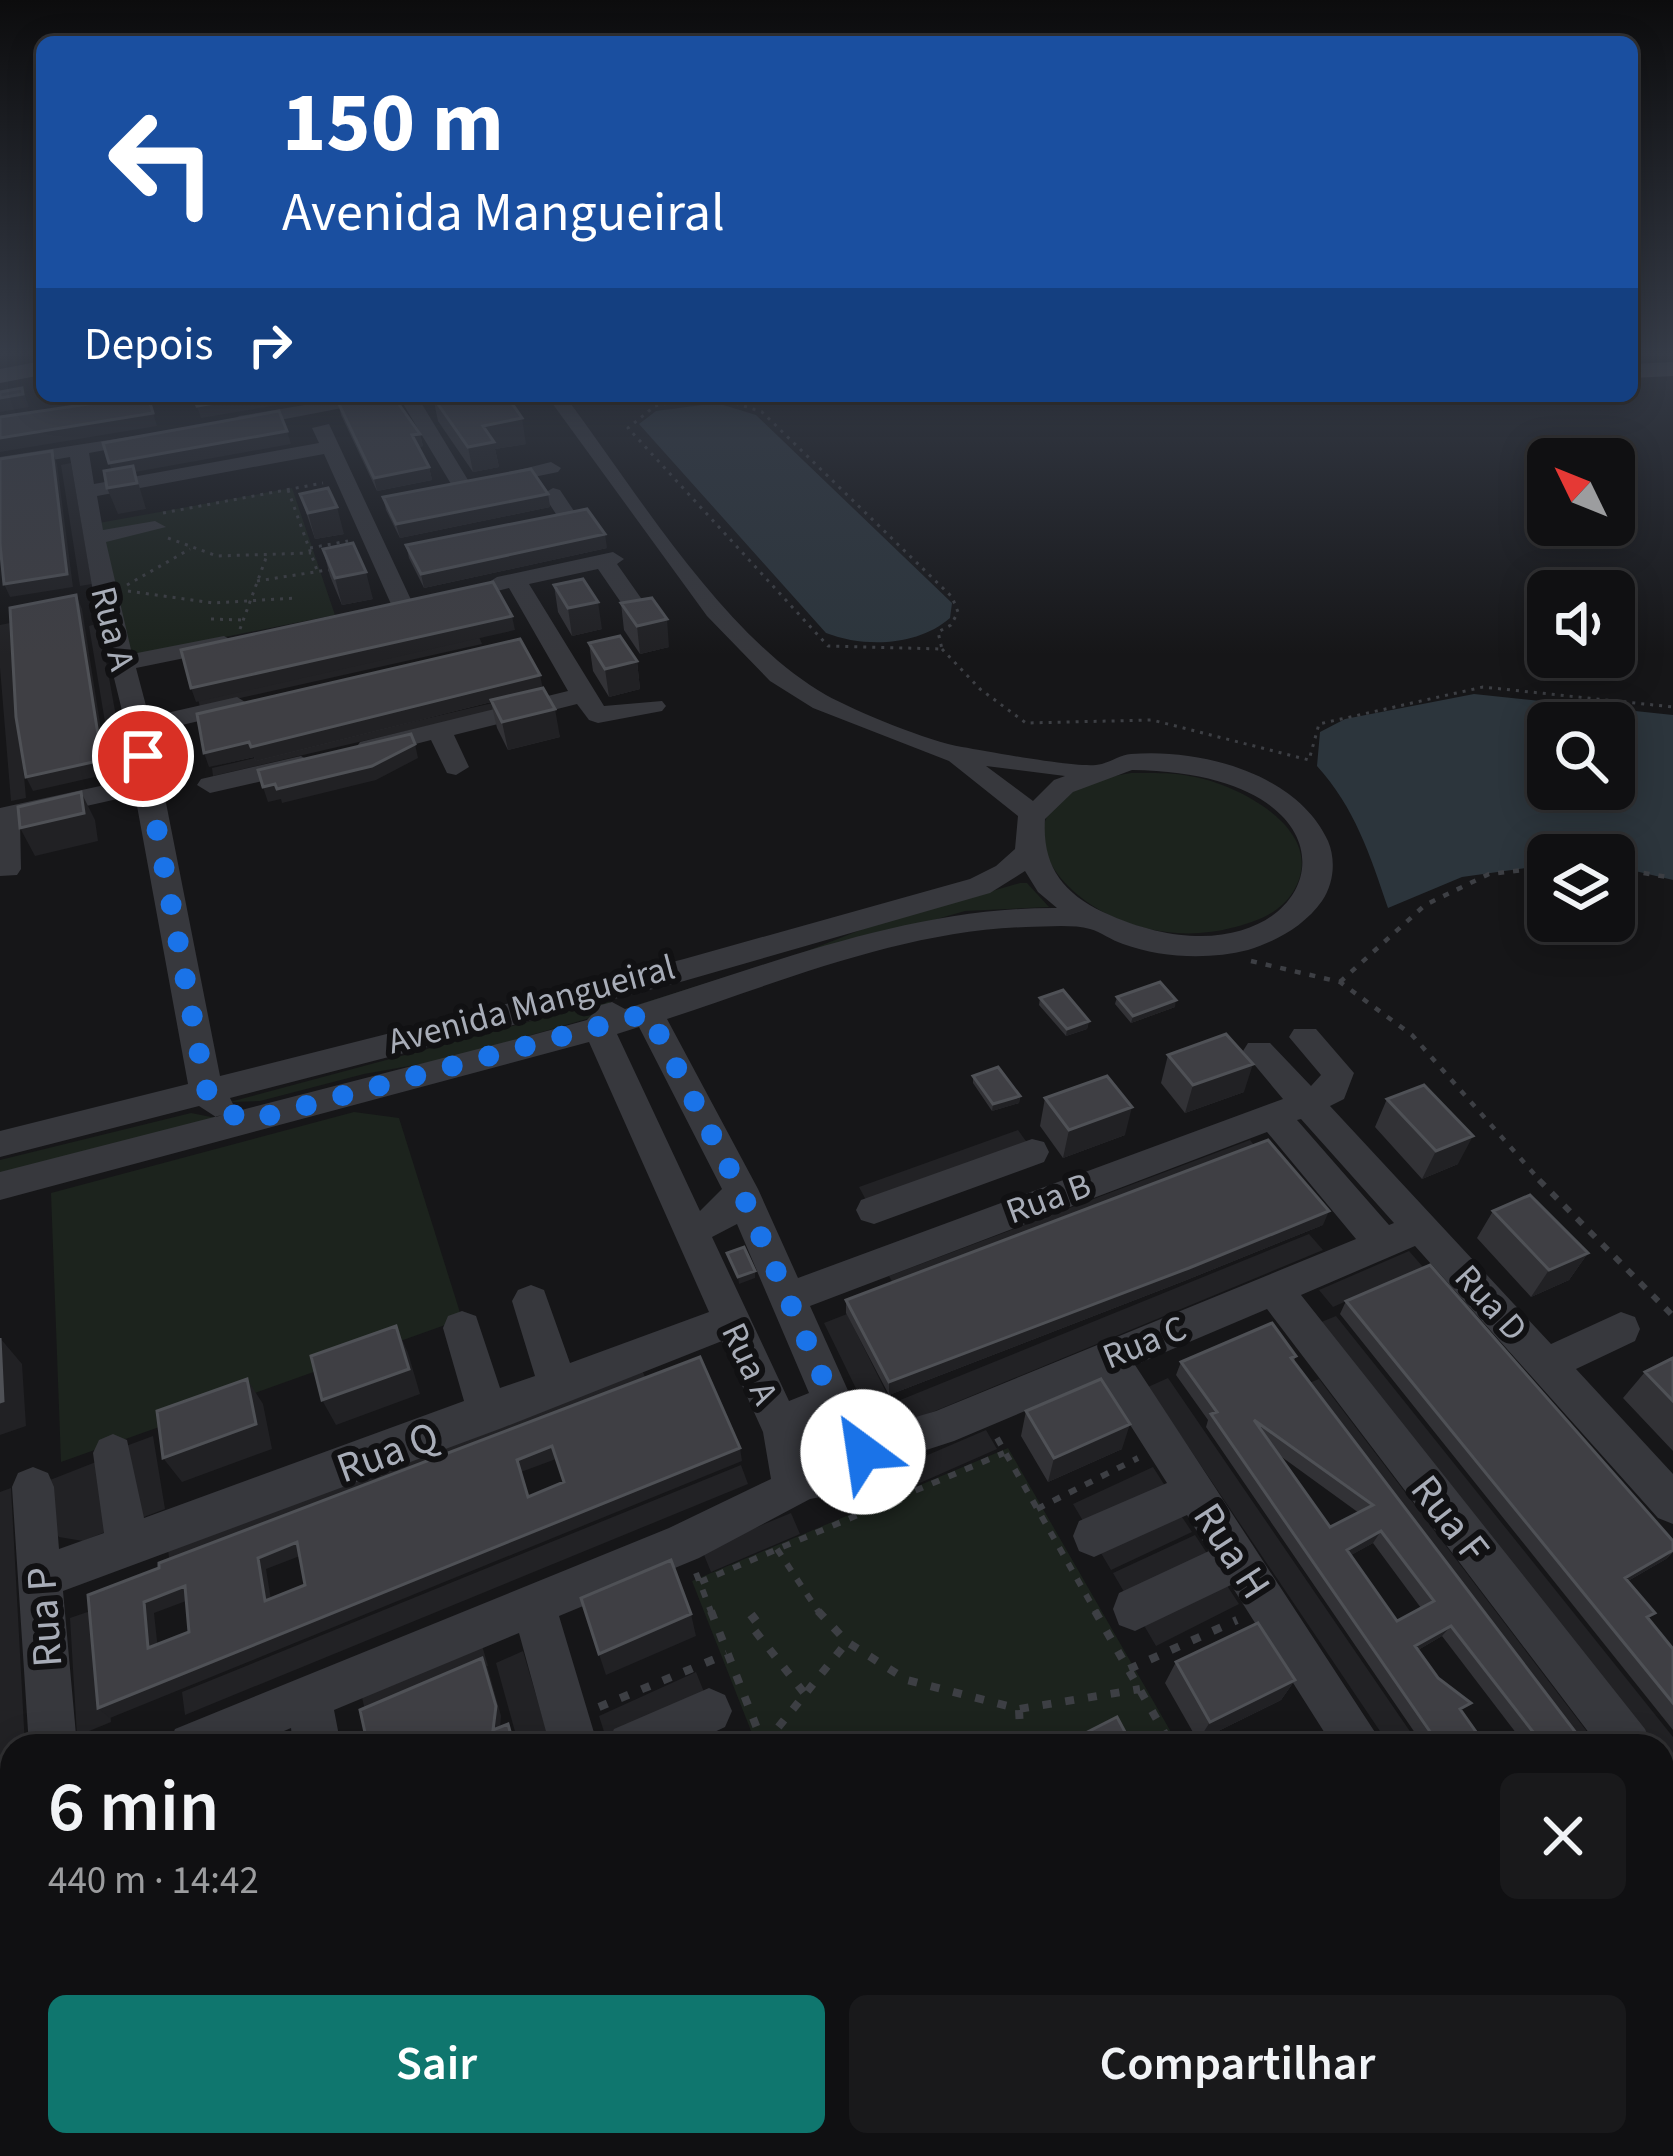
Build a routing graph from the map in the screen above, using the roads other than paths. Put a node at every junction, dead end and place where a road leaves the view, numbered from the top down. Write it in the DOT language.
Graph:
graph roads {
  1 [pos="47,455"];
  2 [pos="79,455"];
  3 [pos="301,455"];
  4 [pos="334,455"];
  5 [pos="436,455"];
  6 [pos="524,455"];
  7 [pos="600,455"];
  8 [pos="0,463"];
  9 [pos="87,491"];
  10 [pos="553,494"];
  11 [pos="543,519"];
  12 [pos="155,527"];
  13 [pos="95,538"];
  14 [pos="402,548"];
  15 [pos="373,549"];
  16 [pos="516,580"];
  17 [pos="471,590"];
  18 [pos="403,604"];
  19 [pos="643,618"];
  20 [pos="245,632"];
  21 [pos="122,663"];
  22 [pos="583,695"];
  23 [pos="252,702"];
  24 [pos="653,706"];
  25 [pos="140,727"];
  26 [pos="440,731"];
  27 [pos="950,753"];
  28 [pos="456,767"];
  29 [pos="1088,771"];
  30 [pos="146,784"];
  31 [pos="236,812"];
  32 [pos="1033,814"];
  33 [pos="3,816"];
  34 [pos="1028,852"];
  35 [pos="7,869"];
  36 [pos="1085,918"];
  37 [pos="684,970"];
  38 [pos="648,1013"];
  39 [pos="598,1028"];
  40 [pos="1305,1037"];
  41 [pos="1259,1051"];
  42 [pos="206,1089"];
  43 [pos="1290,1109"];
  44 [pos="249,1121"];
  45 [pos="0,1144"];
  46 [pos="1032,1152"];
  47 [pos="950,1182"];
  48 [pos="0,1186"];
  49 [pos="740,1189"];
  50 [pos="874,1210"];
  51 [pos="980,1222"];
  52 [pos="1423,1227"];
  53 [pos="688,1229"];
  54 [pos="1382,1243"];
  55 [pos="1274,1289"];
  56 [pos="790,1297"];
  57 [pos="531,1301"];
  58 [pos="732,1320"];
  59 [pos="462,1328"];
  60 [pos="1621,1329"];
  61 [pos="1107,1355"];
  62 [pos="1549,1364"];
  63 [pos="558,1387"];
  64 [pos="836,1408"];
  65 [pos="488,1415"];
  66 [pos="783,1432"];
  67 [pos="863,1452"];
  68 [pos="113,1453"];
  69 [pos="804,1478"];
  70 [pos="33,1487"];
  71 [pos="1195,1491"];
  72 [pos="1673,1504"];
  73 [pos="1094,1536"];
  74 [pos="127,1543"];
  75 [pos="1237,1560"];
  76 [pos="40,1578"];
  77 [pos="534,1608"];
  78 [pos="1136,1609"];
  79 [pos="308,1699"];
  80 [pos="709,1711"];
  81 [pos="570,1733"];
  82 [pos="52,1734"];
  83 [pos="222,1734"];
  84 [pos="315,1734"];
  85 [pos="658,1734"];
  86 [pos="1343,1734"];
  87 [pos="1619,1734"];
  1 -- 8 [label="street"];
  2 -- 9 [label="street, Rua A"];
  3 -- 9 [label="street"];
  4 -- 15 [label="street"];
  5 -- 6 [label="street"];
  7 -- 27 [label="street"];
  9 -- 13 [label="street, Rua A"];
  10 -- 11 [label="street"];
  12 -- 13 [label="street"];
  13 -- 21 [label="street, Rua A"];
  14 -- 15 [label="street"];
  15 -- 18 [label="street"];
  16 -- 17 [label="street"];
  16 -- 19 [label="street"];
  16 -- 22 [label="street"];
  20 -- 21 [label="street"];
  21 -- 25 [label="street, Rua A"];
  22 -- 24 [label="street"];
  22 -- 26 [label="street"];
  23 -- 25 [label="street"];
  25 -- 30 [label="street, Rua A"];
  26 -- 28 [label="street"];
  26 -- 31 [label="street"];
  27 -- 29 [label="street"];
  27 -- 32 [label="street"];
  29 -- 32 [label="street"];
  29 -- 36 [label="street"];
  30 -- 33 [label="street"];
  30 -- 42 [label="street, Rua A"];
  32 -- 34 [label="street"];
  33 -- 35 [label="street"];
  34 -- 36 [label="street"];
  34 -- 37 [label="street, Avenida Mangueiral"];
  36 -- 38 [label="street, Avenida Mangueiral"];
  37 -- 39 [label="street"];
  37 -- 42 [label="street, Avenida Mangueiral"];
  38 -- 39 [label="street, Avenida Mangueiral"];
  38 -- 49 [label="street, Rua A"];
  39 -- 44 [label="street, Avenida Mangueiral"];
  39 -- 53 [label="street, Rua A"];
  40 -- 43 [label="street"];
  41 -- 43 [label="street"];
  42 -- 44 [label="street"];
  42 -- 45 [label="street, Avenida Mangueiral"];
  43 -- 51 [label="street, Rua B"];
  43 -- 52 [label="street, Rua D"];
  43 -- 54 [label="street"];
  44 -- 48 [label="street, Avenida Mangueiral"];
  46 -- 47 [label="street"];
  47 -- 50 [label="street"];
  47 -- 51 [label="street"];
  49 -- 53 [label="street"];
  49 -- 56 [label="street, Rua A"];
  51 -- 56 [label="street, Rua B"];
  52 -- 54 [label="street, Rua C"];
  52 -- 62 [label="street, Rua D"];
  53 -- 58 [label="street, Rua A"];
  54 -- 55 [label="street, Rua C"];
  55 -- 61 [label="street, Rua C"];
  55 -- 87 [label="street, Rua F"];
  56 -- 64 [label="street, Rua A"];
  57 -- 63 [label="street"];
  58 -- 63 [label="street, Rua Q"];
  58 -- 66 [label="street, Rua A"];
  59 -- 65 [label="street"];
  60 -- 62 [label="street"];
  61 -- 67 [label="street, Rua C"];
  61 -- 71 [label="street, Rua H"];
  62 -- 72 [label="street, Rua D"];
  63 -- 65 [label="street, Rua Q"];
  64 -- 66 [label="street, Rua A"];
  64 -- 67 [label="street, Rua A"];
  65 -- 74 [label="street, Rua Q"];
  66 -- 69 [label="street, Rua A"];
  67 -- 69 [label="street"];
  68 -- 74 [label="street"];
  69 -- 77 [label="street"];
  70 -- 76 [label="street, Rua P"];
  71 -- 73 [label="street"];
  71 -- 75 [label="street, Rua H"];
  74 -- 76 [label="street, Rua Q"];
  75 -- 78 [label="street"];
  75 -- 86 [label="street, Rua H"];
  76 -- 82 [label="street, Rua P"];
  77 -- 79 [label="street"];
  77 -- 81 [label="street"];
  79 -- 83 [label="street"];
  79 -- 84 [label="street"];
  80 -- 85 [label="street"];
}
